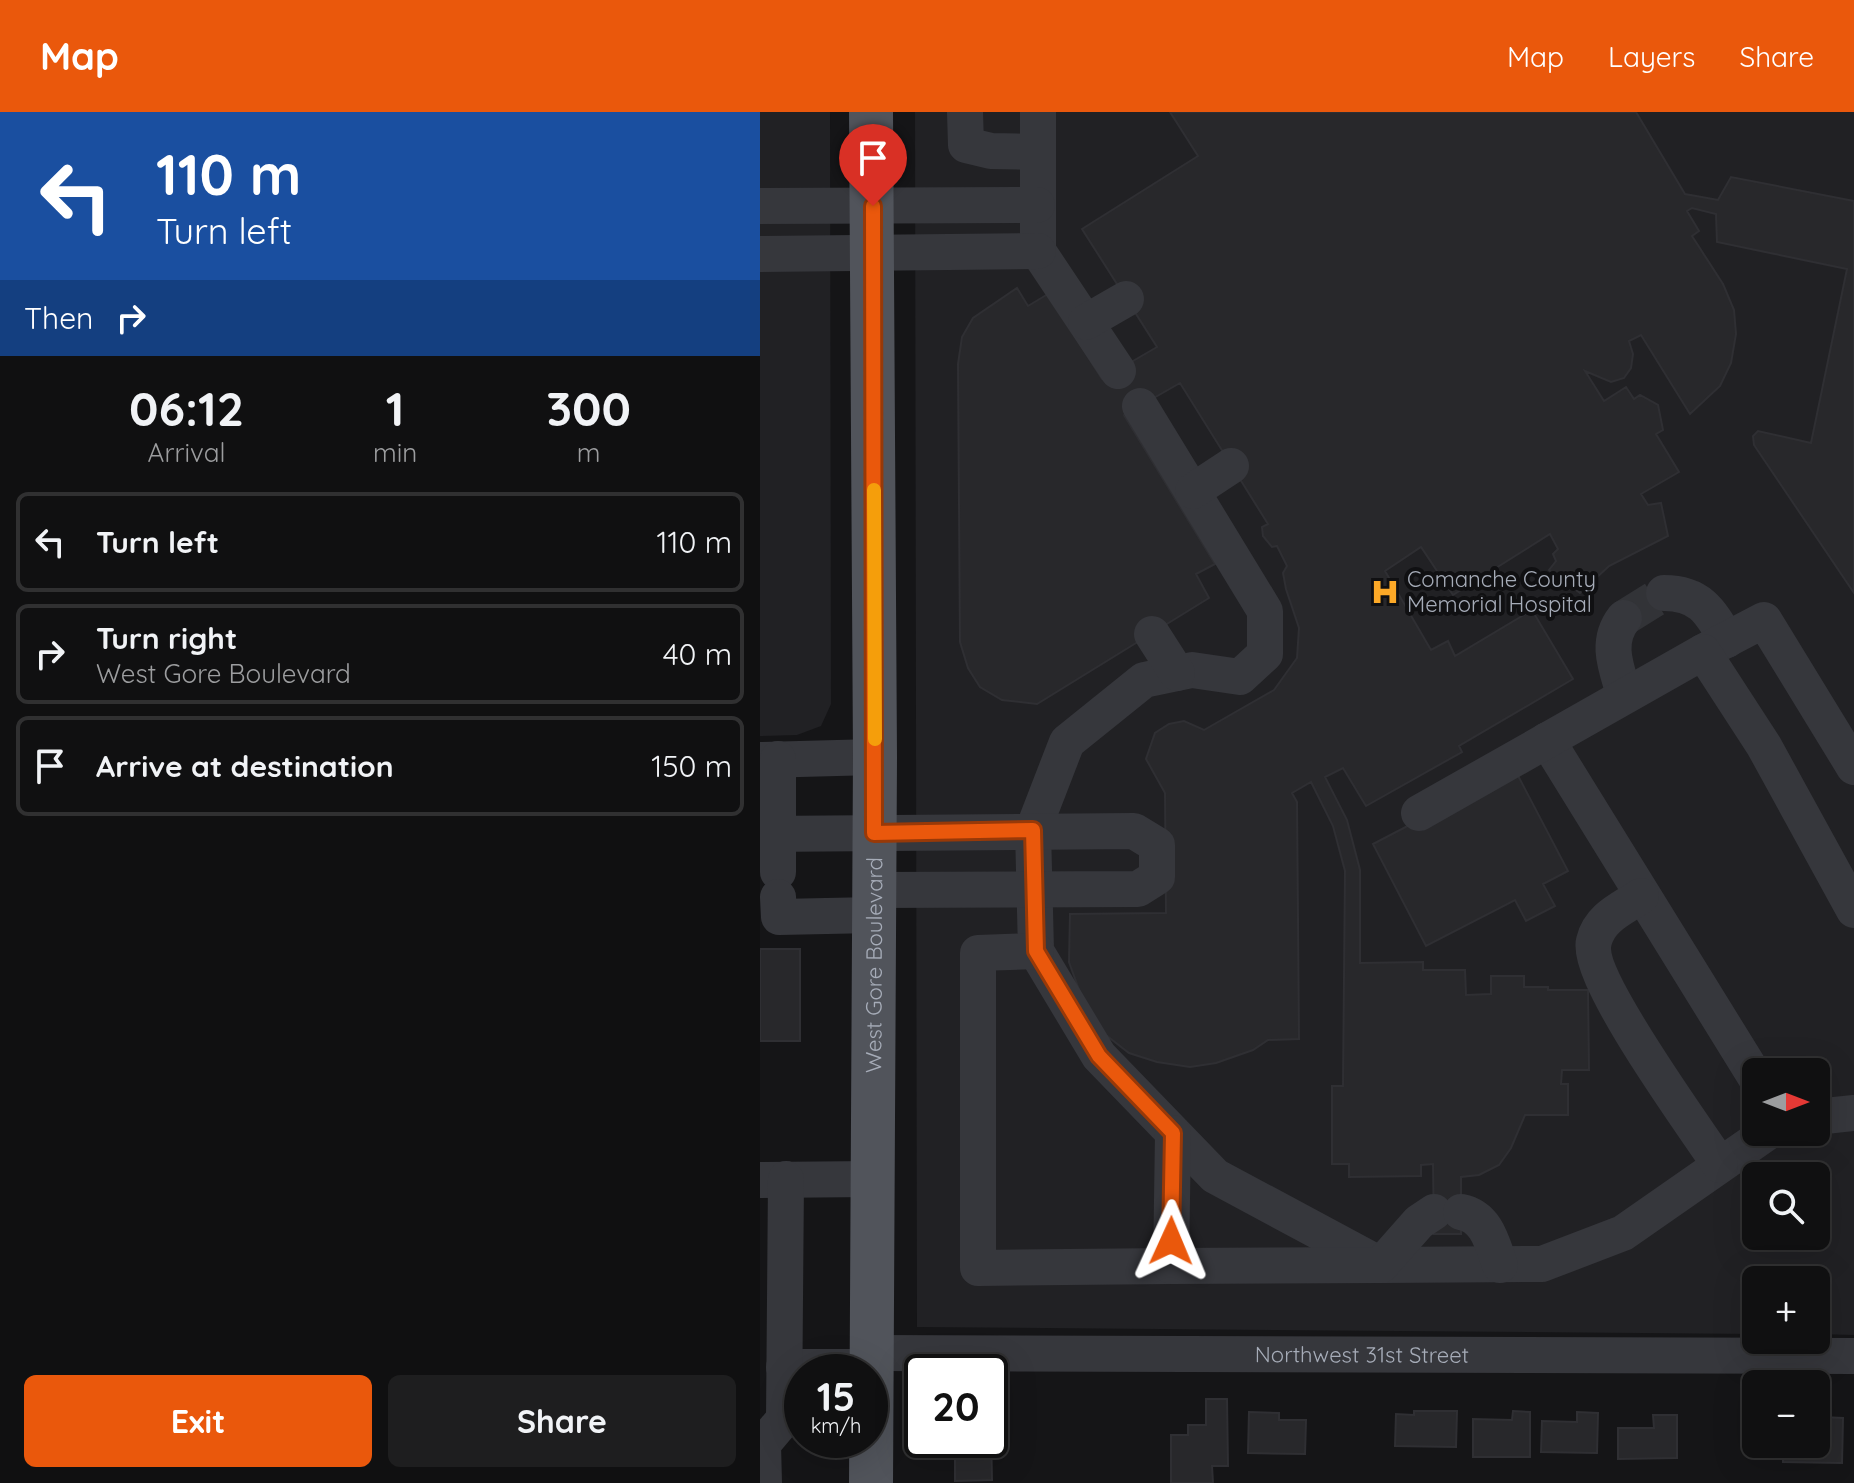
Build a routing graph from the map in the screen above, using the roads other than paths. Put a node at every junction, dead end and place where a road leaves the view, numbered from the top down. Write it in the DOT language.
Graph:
graph roads {
  1 [pos="871,112"];
  2 [pos="965,112"];
  3 [pos="1038,112"];
  4 [pos="1037,152"];
  5 [pos="1037,205"];
  6 [pos="760,206"];
  7 [pos="873,206"];
  8 [pos="1038,251"];
  9 [pos="760,254"];
  10 [pos="874,254"];
  11 [pos="1126,299"];
  12 [pos="1086,322"];
  13 [pos="1118,371"];
  14 [pos="1140,406"];
  15 [pos="1231,466"];
  16 [pos="1193,491"];
  17 [pos="1664,593"];
  18 [pos="1624,618"];
  19 [pos="1145,639"];
  20 [pos="1715,646"];
  21 [pos="1167,675"];
  22 [pos="1624,694"];
  23 [pos="1547,740"];
  24 [pos="875,757"];
  25 [pos="769,760"];
  26 [pos="1854,767"];
  27 [pos="1419,813"];
  28 [pos="1033,830"];
  29 [pos="874,833"];
  30 [pos="769,834"];
  31 [pos="1035,890"];
  32 [pos="1641,896"];
  33 [pos="874,902"];
  34 [pos="1854,910"];
  35 [pos="1036,951"];
  36 [pos="1743,1058"];
  37 [pos="1854,1113"];
  38 [pos="1830,1116"];
  39 [pos="1173,1133"];
  40 [pos="1748,1146"];
  41 [pos="1720,1165"];
  42 [pos="873,1179"];
  43 [pos="773,1180"];
  44 [pos="1381,1265"];
  45 [pos="1500,1265"];
  46 [pos="1171,1266"];
  47 [pos="872,1354"];
  48 [pos="1854,1356"];
  49 [pos="888,1360"];
  50 [pos="784,1367"];
  51 [pos="784,1419"];
  52 [pos="871,1458"];
  53 [pos="764,1483"];
  54 [pos="871,1483"];
  1 -- 7 [label="main road, West Gore Boulevard"];
  2 -- 4 [label="street"];
  3 -- 4 [label="street"];
  4 -- 5 [label="street"];
  5 -- 7 [label="street"];
  5 -- 8 [label="street"];
  6 -- 7 [label="street"];
  7 -- 10 [label="main road, West Gore Boulevard"];
  8 -- 10 [label="street"];
  8 -- 12 [label="street"];
  9 -- 10 [label="street"];
  10 -- 24 [label="main road, West Gore Boulevard"];
  11 -- 12 [label="street"];
  12 -- 13 [label="street"];
  14 -- 16 [label="street"];
  15 -- 16 [label="street"];
  16 -- 21 [label="street"];
  17 -- 20 [label="street"];
  18 -- 22 [label="street"];
  19 -- 21 [label="street"];
  20 -- 22 [label="street"];
  20 -- 26 [label="street"];
  20 -- 34 [label="street"];
  21 -- 28 [label="street"];
  22 -- 23 [label="street"];
  23 -- 27 [label="street"];
  23 -- 32 [label="street"];
  24 -- 25 [label="street"];
  24 -- 29 [label="main road, West Gore Boulevard"];
  25 -- 30 [label="street"];
  28 -- 29 [label="street"];
  28 -- 31 [label="street"];
  28 -- 31 [label="street"];
  29 -- 30 [label="street"];
  29 -- 33 [label="main road, West Gore Boulevard"];
  30 -- 33 [label="street"];
  31 -- 33 [label="street"];
  31 -- 35 [label="street"];
  32 -- 36 [label="street"];
  32 -- 41 [label="street"];
  33 -- 42 [label="main road, West Gore Boulevard"];
  35 -- 39 [label="street"];
  35 -- 46 [label="street"];
  37 -- 38 [label="street"];
  39 -- 44 [label="street"];
  39 -- 46 [label="street"];
  40 -- 41 [label="street"];
  41 -- 45 [label="street"];
  42 -- 43 [label="street"];
  42 -- 47 [label="main road, West Gore Boulevard"];
  43 -- 50 [label="street"];
  44 -- 45 [label="street"];
  44 -- 45 [label="street"];
  44 -- 46 [label="street"];
  48 -- 49 [label="street, Northwest 31st Street"];
  51 -- 53 [label="street"];
  52 -- 54 [label="main road, West Gore Boulevard"];
}
